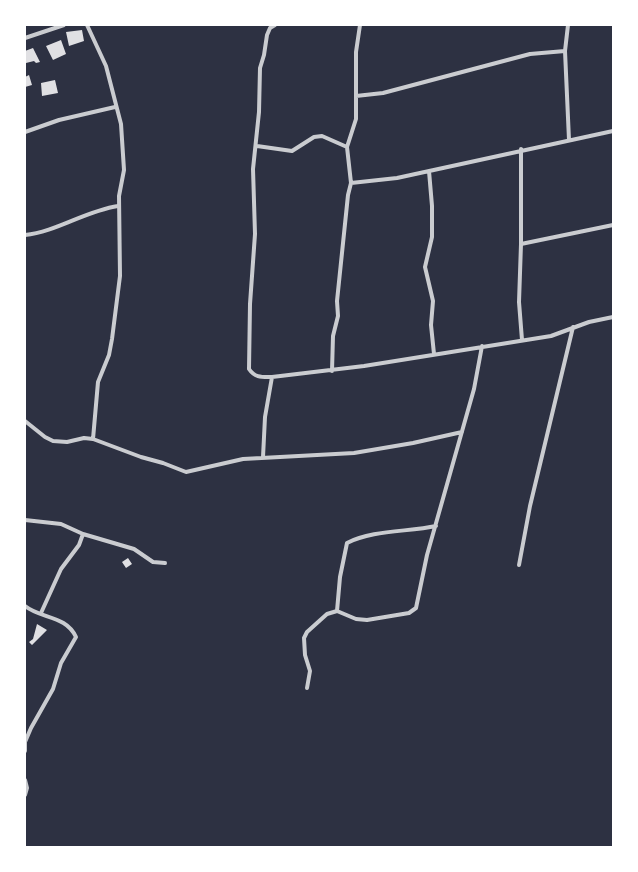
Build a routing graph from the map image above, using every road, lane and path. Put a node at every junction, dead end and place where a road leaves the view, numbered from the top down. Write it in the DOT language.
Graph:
graph roads {
  1 [pos="64,25"];
  2 [pos="86,25"];
  3 [pos="275,25"];
  4 [pos="360,25"];
  5 [pos="568,25"];
  6 [pos="25,38"];
  7 [pos="565,51"];
  8 [pos="356,96"];
  9 [pos="115,107"];
  10 [pos="613,131"];
  11 [pos="25,132"];
  12 [pos="568,140"];
  13 [pos="257,146"];
  14 [pos="347,147"];
  15 [pos="521,149"];
  16 [pos="429,171"];
  17 [pos="351,183"];
  18 [pos="118,206"];
  19 [pos="613,225"];
  20 [pos="25,235"];
  21 [pos="521,244"];
  22 [pos="613,317"];
  23 [pos="574,328"];
  24 [pos="522,340"];
  25 [pos="482,346"];
  26 [pos="434,354"];
  27 [pos="332,371"];
  28 [pos="272,377"];
  29 [pos="25,422"];
  30 [pos="462,432"];
  31 [pos="93,439"];
  32 [pos="263,457"];
  33 [pos="25,520"];
  34 [pos="436,526"];
  35 [pos="83,534"];
  36 [pos="164,564"];
  37 [pos="519,565"];
  38 [pos="25,606"];
  39 [pos="337,611"];
  40 [pos="41,613"];
  41 [pos="306,688"];
  42 [pos="25,751"];
  43 [pos="25,780"];
  44 [pos="25,795"];
  1 -- 6 [label="street"];
  2 -- 9 [label="street"];
  3 -- 13 [label="street"];
  4 -- 8 [label="street"];
  5 -- 7 [label="street"];
  7 -- 8 [label="street"];
  7 -- 12 [label="street"];
  8 -- 14 [label="street"];
  9 -- 11 [label="street"];
  9 -- 18 [label="street"];
  10 -- 12 [label="street"];
  12 -- 15 [label="street"];
  13 -- 14 [label="street"];
  13 -- 28 [label="street"];
  14 -- 17 [label="street"];
  15 -- 16 [label="street"];
  15 -- 21 [label="street"];
  16 -- 17 [label="street"];
  16 -- 26 [label="street"];
  17 -- 27 [label="street"];
  18 -- 20 [label="street"];
  18 -- 31 [label="street"];
  19 -- 21 [label="street"];
  21 -- 24 [label="street"];
  22 -- 23 [label="street"];
  23 -- 24 [label="street"];
  23 -- 37 [label="street"];
  24 -- 25 [label="street"];
  25 -- 26 [label="street"];
  25 -- 30 [label="street"];
  26 -- 27 [label="street"];
  27 -- 28 [label="street"];
  28 -- 32 [label="street"];
  29 -- 31 [label="street"];
  30 -- 32 [label="street"];
  30 -- 34 [label="street"];
  31 -- 32 [label="street"];
  33 -- 35 [label="street"];
  34 -- 39 [label="street"];
  34 -- 39 [label="street"];
  35 -- 36 [label="street"];
  35 -- 40 [label="street"];
  38 -- 40 [label="street"];
  39 -- 41 [label="street"];
  40 -- 42 [label="street"];
  43 -- 44 [label="street"];
}
